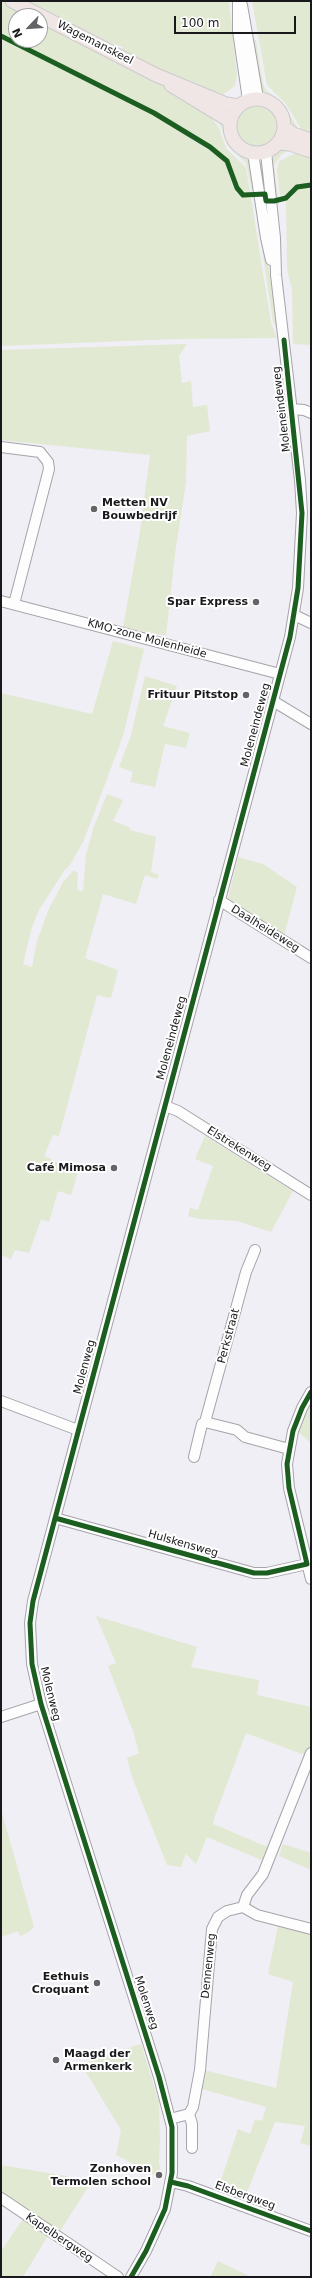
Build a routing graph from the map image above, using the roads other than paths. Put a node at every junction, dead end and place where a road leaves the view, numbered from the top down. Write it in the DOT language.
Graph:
graph roads {
  1 [pos="12,1"];
  2 [pos="238,1"];
  3 [pos="242,1"];
  4 [pos="156,75"];
  5 [pos="248,101"];
  6 [pos="230,120"];
  7 [pos="284,127"];
  8 [pos="311,140"];
  9 [pos="279,144"];
  10 [pos="311,151"];
  11 [pos="266,152"];
  12 [pos="253,154"];
  13 [pos="276,275"];
  14 [pos="292,409"];
  15 [pos="311,413"];
  16 [pos="1,447"];
  17 [pos="1,601"];
  18 [pos="14,604"];
  19 [pos="294,615"];
  20 [pos="311,623"];
  21 [pos="280,674"];
  22 [pos="273,701"];
  23 [pos="311,724"];
  24 [pos="219,900"];
  25 [pos="311,958"];
  26 [pos="165,1106"];
  27 [pos="311,1195"];
  28 [pos="255,1250"];
  29 [pos="311,1392"];
  30 [pos="1,1401"];
  31 [pos="205,1422"];
  32 [pos="78,1430"];
  33 [pos="289,1449"];
  34 [pos="194,1457"];
  35 [pos="55,1518"];
  36 [pos="307,1564"];
  37 [pos="311,1579"];
  38 [pos="40,1704"];
  39 [pos="1,1717"];
  40 [pos="311,1753"];
  41 [pos="243,1907"];
  42 [pos="311,1929"];
  43 [pos="189,2114"];
  44 [pos="170,2119"];
  45 [pos="192,2148"];
  46 [pos="171,2182"];
  47 [pos="1,2198"];
  48 [pos="311,2231"];
  49 [pos="118,2277"];
  50 [pos="131,2277"];
  1 -- 4 [label="main road, Wagemanskeel"];
  2 -- 5 [label="street"];
  3 -- 5 [label="street"];
  4 -- 5 [label="main road, Wagemanskeel"];
  4 -- 6 [label="main road, Wagemanskeel"];
  5 -- 6 [label="main road"];
  5 -- 7 [label="main road, Wagemanskeel"];
  6 -- 12 [label="main road"];
  7 -- 8 [label="main road"];
  7 -- 9 [label="main road"];
  9 -- 10 [label="main road"];
  9 -- 11 [label="main road"];
  11 -- 12 [label="main road"];
  11 -- 13 [label="street"];
  12 -- 13 [label="street"];
  13 -- 14 [label="street, Moleneindeweg"];
  14 -- 15 [label="street"];
  14 -- 19 [label="street, Moleneindeweg"];
  16 -- 18 [label="street"];
  17 -- 18 [label="street, KMO-zone Molenheide"];
  18 -- 21 [label="street, KMO-zone Molenheide"];
  19 -- 20 [label="street"];
  19 -- 21 [label="street, Moleneindeweg"];
  21 -- 22 [label="street, Moleneindeweg"];
  22 -- 23 [label="street"];
  22 -- 24 [label="street, Moleneindeweg"];
  24 -- 25 [label="street, Daalheideweg"];
  24 -- 26 [label="street, Moleneindeweg"];
  26 -- 27 [label="street, Elstrekenweg"];
  26 -- 32 [label="street, Molenweg"];
  28 -- 31 [label="street, Perkstraat"];
  29 -- 33 [label="street"];
  30 -- 32 [label="street"];
  31 -- 33 [label="street"];
  31 -- 34 [label="street, Perkstraat"];
  32 -- 35 [label="street, Molenweg"];
  33 -- 36 [label="street"];
  35 -- 36 [label="street, Hulskensweg"];
  35 -- 38 [label="street, Molenweg"];
  36 -- 37 [label="street"];
  38 -- 39 [label="street"];
  38 -- 44 [label="street, Molenweg"];
  40 -- 41 [label="street"];
  41 -- 42 [label="street"];
  41 -- 43 [label="street, Dennenweg"];
  43 -- 44 [label="street"];
  43 -- 45 [label="street, Dennenweg"];
  44 -- 46 [label="street, Molenweg"];
  46 -- 48 [label="street, Elsbergweg"];
  46 -- 50 [label="street, Molenweg"];
  47 -- 49 [label="street, Kapelbergweg"];
}
